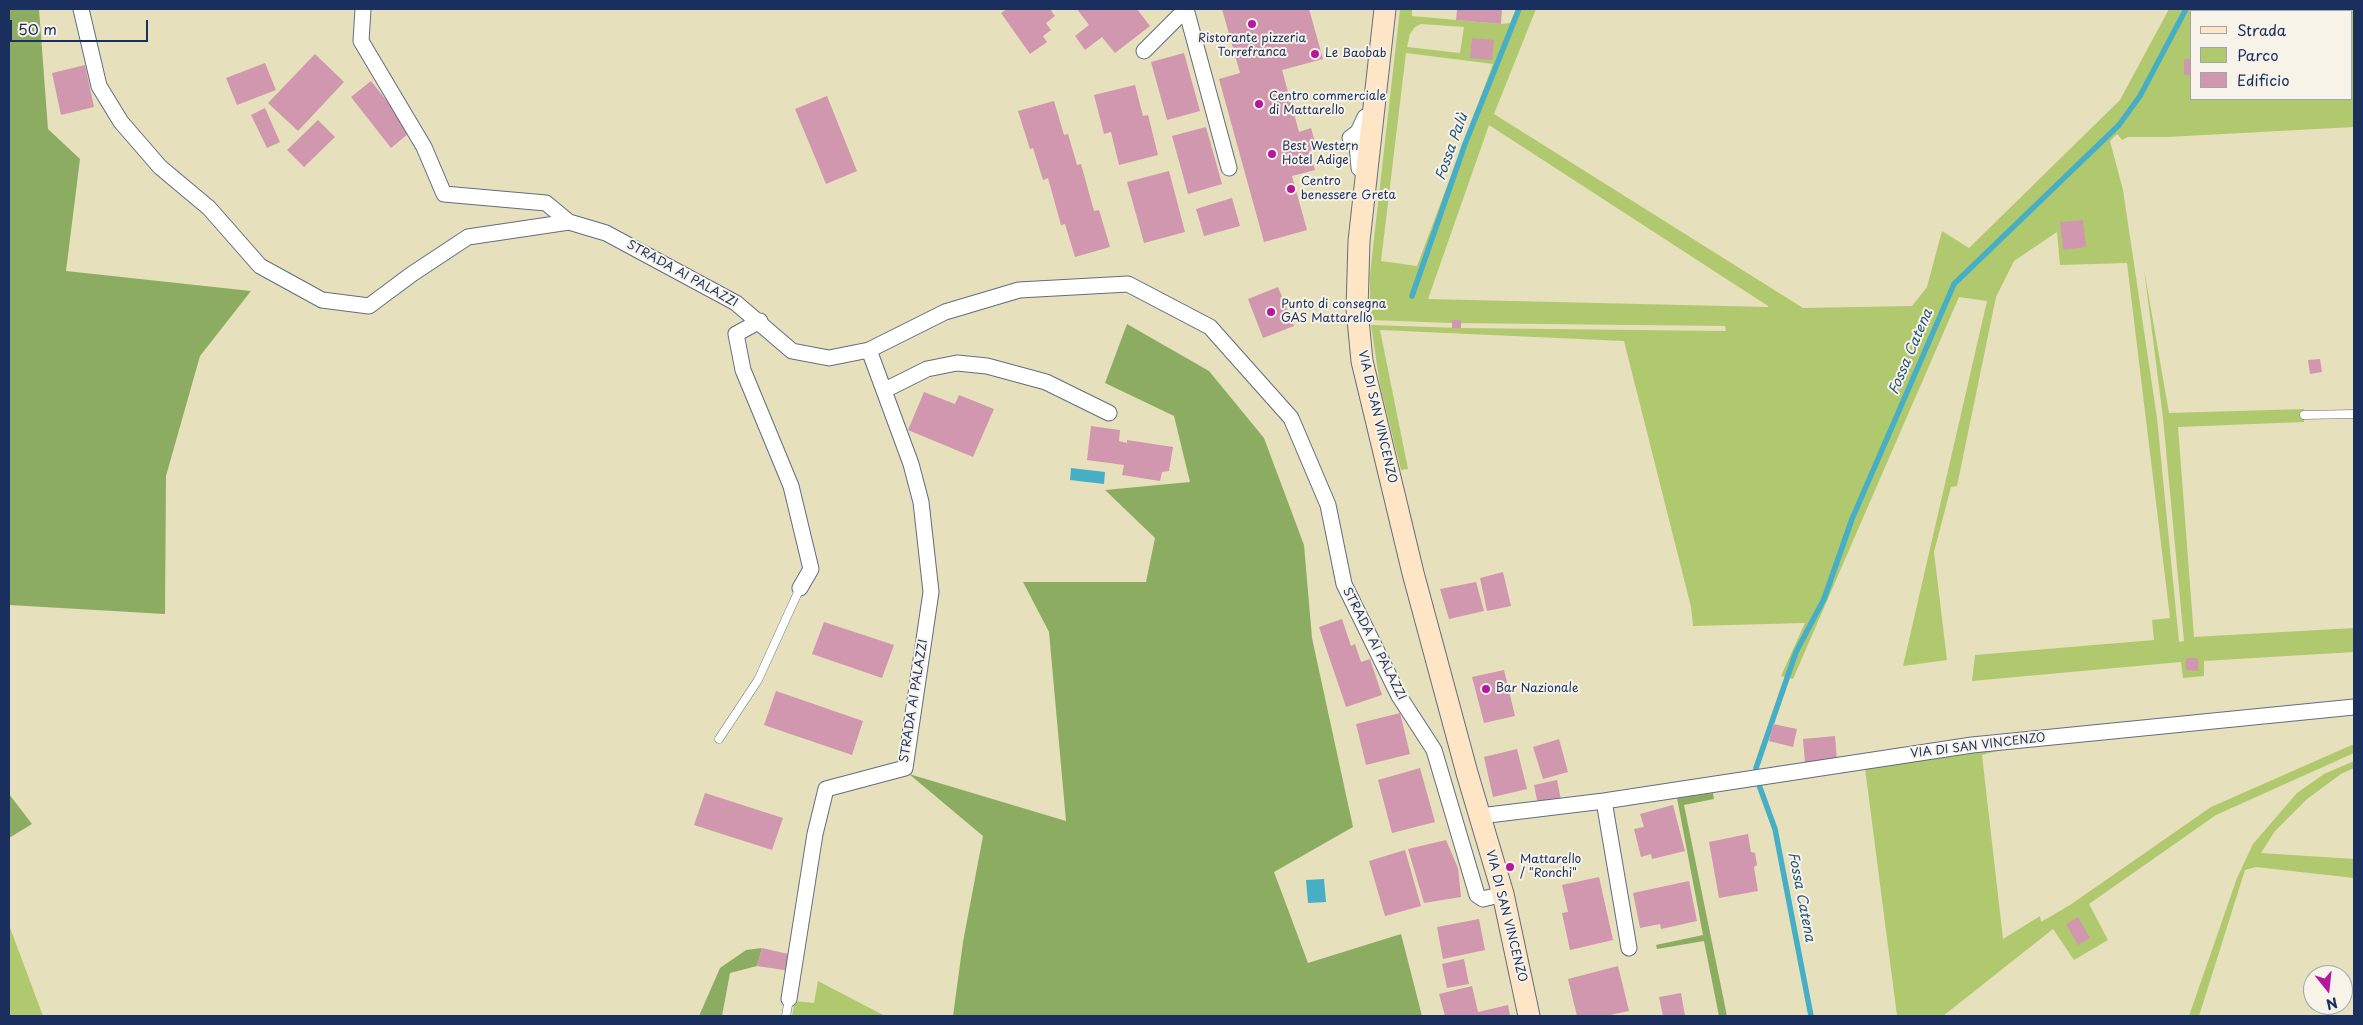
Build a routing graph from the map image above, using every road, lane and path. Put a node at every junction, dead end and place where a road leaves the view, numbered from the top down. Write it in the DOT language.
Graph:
graph roads {
  1 [pos="81,9"];
  2 [pos="363,9"];
  3 [pos="1185,9"];
  4 [pos="1385,9"];
  5 [pos="1144,51"];
  6 [pos="1230,168"];
  7 [pos="569,222"];
  8 [pos="760,321"];
  9 [pos="869,350"];
  10 [pos="885,390"];
  11 [pos="1109,413"];
  12 [pos="2354,414"];
  13 [pos="2304,415"];
  14 [pos="800,588"];
  15 [pos="2354,707"];
  16 [pos="719,740"];
  17 [pos="1604,801"];
  18 [pos="1480,816"];
  19 [pos="1495,864"];
  20 [pos="1471,870"];
  21 [pos="1503,894"];
  22 [pos="1629,948"];
  23 [pos="789,1000"];
  24 [pos="786,1016"];
  25 [pos="1529,1016"];
  1 -- 7 [label="street, STRADA AI PALAZZI"];
  2 -- 7 [label="street, STRADA AI PALAZZI"];
  3 -- 5 [label="street"];
  3 -- 6 [label="street"];
  4 -- 18 [label="main road, VIA DI SAN VINCENZO"];
  7 -- 8 [label="street, STRADA AI PALAZZI"];
  8 -- 9 [label="street, STRADA AI PALAZZI"];
  8 -- 14 [label="street"];
  9 -- 10 [label="street, STRADA AI PALAZZI"];
  9 -- 20 [label="street, STRADA AI PALAZZI"];
  10 -- 11 [label="street"];
  10 -- 23 [label="street, STRADA AI PALAZZI"];
  12 -- 13 [label="lane"];
  14 -- 16 [label="lane"];
  15 -- 17 [label="street, VIA DI SAN VINCENZO"];
  17 -- 18 [label="street, VIA DI SAN VINCENZO"];
  17 -- 22 [label="street"];
  18 -- 19 [label="main road, VIA DI SAN VINCENZO"];
  19 -- 20 [label="street"];
  19 -- 21 [label="main road, VIA DI SAN VINCENZO"];
  20 -- 21 [label="street, STRADA AI PALAZZI"];
  21 -- 25 [label="main road, VIA DI SAN VINCENZO"];
  23 -- 24 [label="lane"];
}
